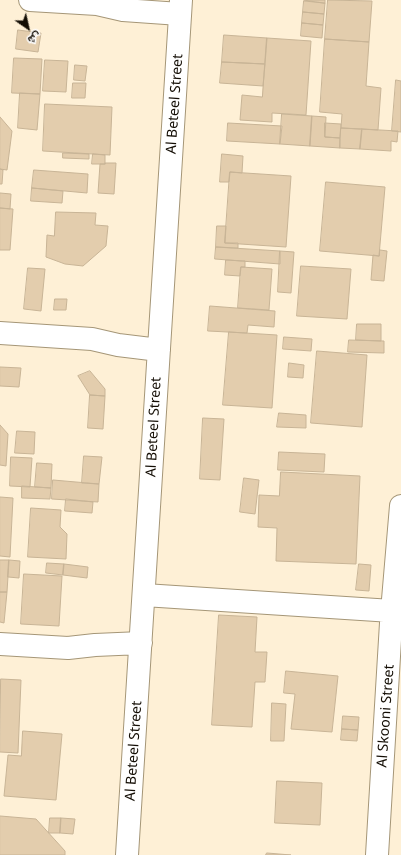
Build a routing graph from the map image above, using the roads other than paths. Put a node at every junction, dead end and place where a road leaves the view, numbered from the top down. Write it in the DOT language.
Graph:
graph roads {
  1 [pos="30,0"];
  2 [pos="122,0"];
  3 [pos="97,4"];
  4 [pos="181,7"];
  5 [pos="0,333"];
  6 [pos="160,341"];
  7 [pos="401,506"];
  8 [pos="144,596"];
  9 [pos="395,619"];
  10 [pos="0,644"];
  11 [pos="140,651"];
  12 [pos="127,855"];
  13 [pos="377,855"];
  1 -- 3 [label="street"];
  2 -- 3 [label="street"];
  3 -- 4 [label="street"];
  4 -- 6 [label="street, Al Beteel Street"];
  5 -- 6 [label="street"];
  6 -- 8 [label="street, Al Beteel Street"];
  7 -- 9 [label="street, Al Skooni Street"];
  8 -- 9 [label="street"];
  8 -- 11 [label="street, Al Beteel Street"];
  9 -- 13 [label="street, Al Skooni Street"];
  10 -- 11 [label="street"];
  11 -- 12 [label="street, Al Beteel Street"];
}
